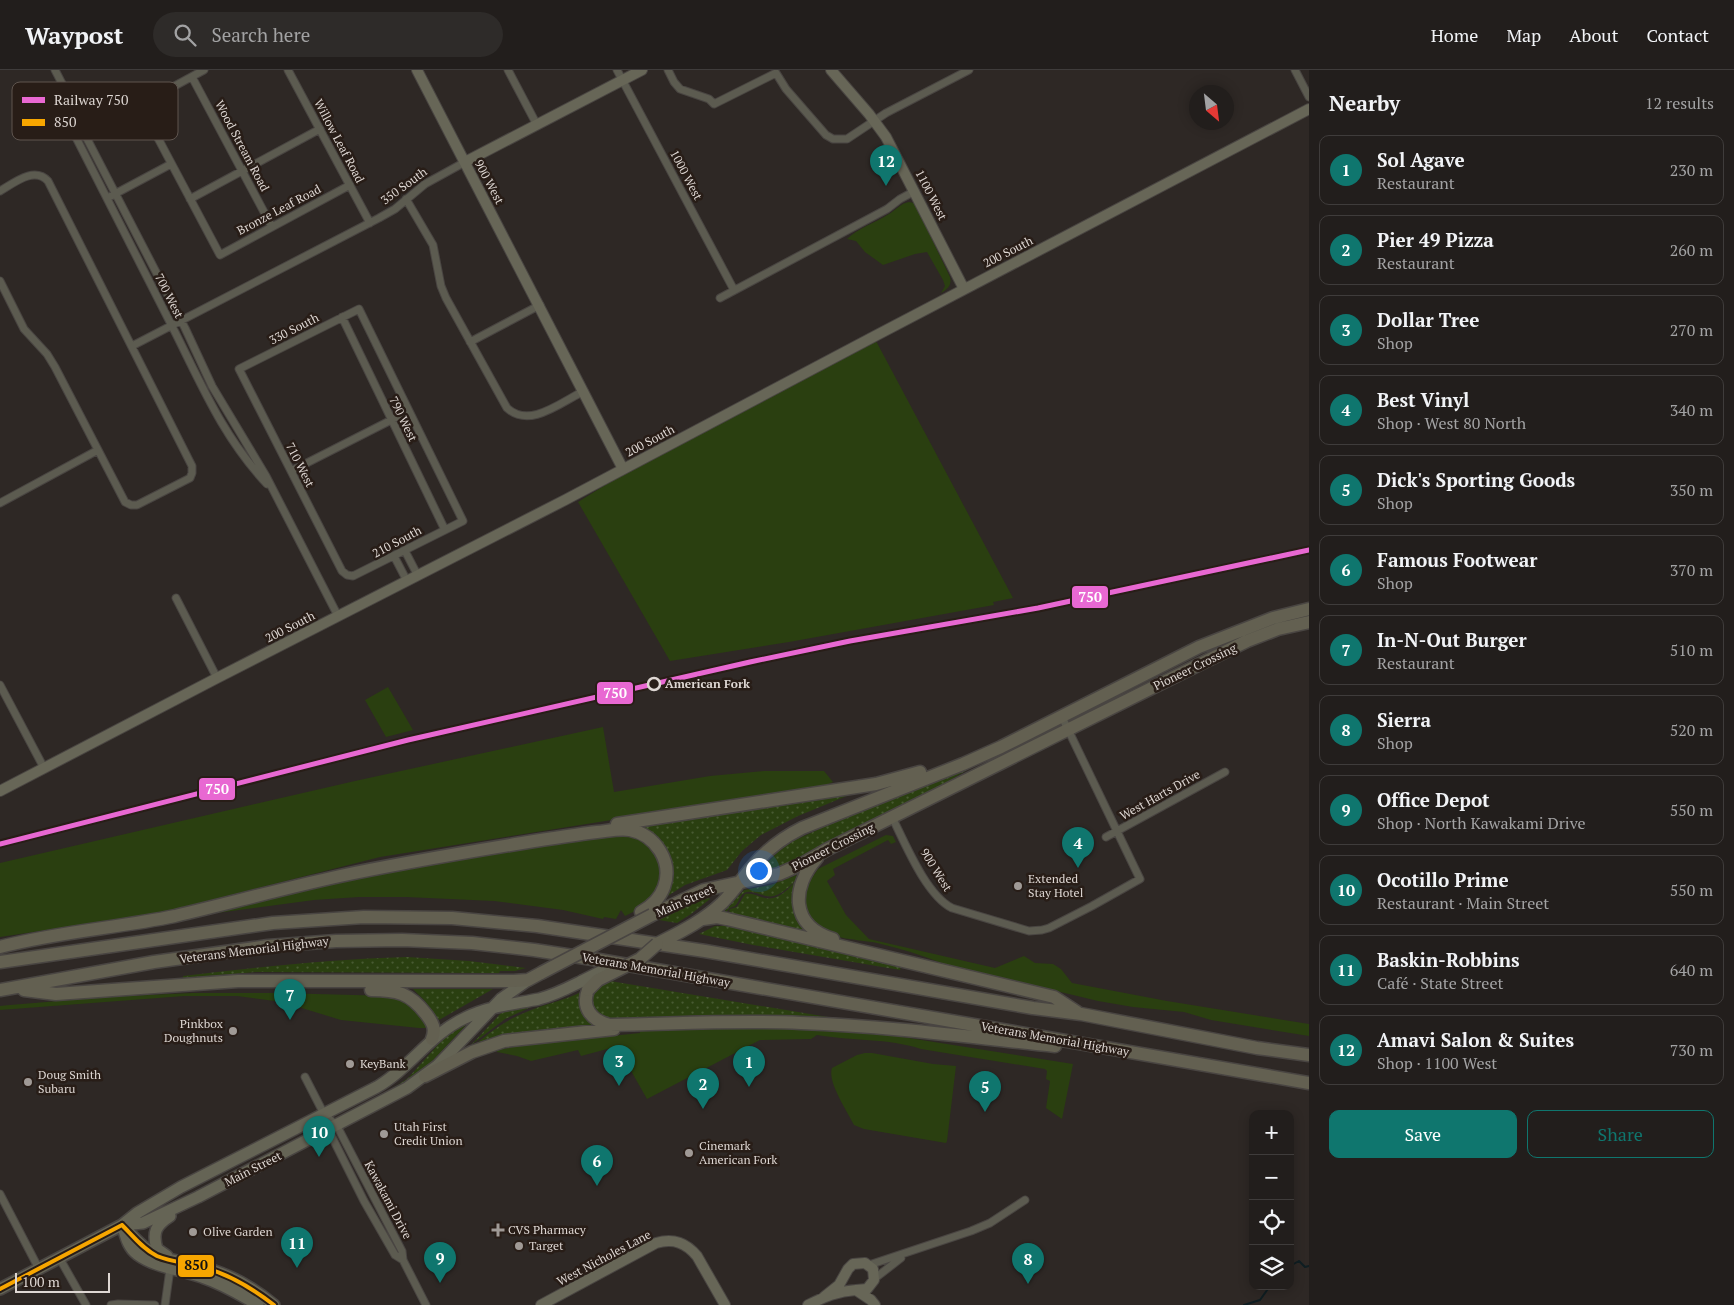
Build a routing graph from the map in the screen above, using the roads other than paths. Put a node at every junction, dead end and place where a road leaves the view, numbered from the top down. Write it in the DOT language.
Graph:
graph roads {
  1 [pos="55,70"];
  2 [pos="204,70"];
  3 [pos="288,70"];
  4 [pos="417,70"];
  5 [pos="508,70"];
  6 [pos="617,70"];
  7 [pos="642,70"];
  8 [pos="668,70"];
  9 [pos="831,70"];
  10 [pos="969,70"];
  11 [pos="1295,70"];
  12 [pos="192,77"];
  13 [pos="623,80"];
  14 [pos="61,82"];
  15 [pos="178,84"];
  16 [pos="1309,98"];
  17 [pos="1309,109"];
  18 [pos="875,120"];
  19 [pos="537,125"];
  20 [pos="320,129"];
  21 [pos="77,140"];
  22 [pos="88,140"];
  23 [pos="158,140"];
  24 [pos="465,162"];
  25 [pos="171,164"];
  26 [pos="242,171"];
  27 [pos="350,185"];
  28 [pos="0,191"];
  29 [pos="915,191"];
  30 [pos="115,194"];
  31 [pos="107,199"];
  32 [pos="190,199"];
  33 [pos="406,200"];
  34 [pos="370,223"];
  35 [pos="272,227"];
  36 [pos="0,281"];
  37 [pos="964,289"];
  38 [pos="734,290"];
  39 [pos="720,298"];
  40 [pos="540,305"];
  41 [pos="359,309"];
  42 [pos="342,317"];
  43 [pos="181,322"];
  44 [pos="172,326"];
  45 [pos="470,342"];
  46 [pos="132,346"];
  47 [pos="239,369"];
  48 [pos="584,391"];
  49 [pos="408,411"];
  50 [pos="392,420"];
  51 [pos="98,450"];
  52 [pos="623,469"];
  53 [pos="291,471"];
  54 [pos="274,492"];
  55 [pos="0,503"];
  56 [pos="463,521"];
  57 [pos="445,530"];
  58 [pos="405,551"];
  59 [pos="394,556"];
  60 [pos="342,571"];
  61 [pos="418,576"];
  62 [pos="407,581"];
  63 [pos="176,598"];
  64 [pos="1309,609"];
  65 [pos="338,616"];
  66 [pos="1309,622"];
  67 [pos="217,678"];
  68 [pos="0,685"];
  69 [pos="1062,717"];
  70 [pos="1068,730"];
  71 [pos="44,768"];
  72 [pos="1225,772"];
  73 [pos="0,791"];
  74 [pos="892,817"];
  75 [pos="1116,831"];
  76 [pos="563,836"];
  77 [pos="1106,836"];
  78 [pos="828,849"];
  79 [pos="740,883"];
  80 [pos="647,913"];
  81 [pos="703,919"];
  82 [pos="0,947"];
  83 [pos="0,962"];
  84 [pos="914,964"];
  85 [pos="528,980"];
  86 [pos="274,981"];
  87 [pos="585,985"];
  88 [pos="15,988"];
  89 [pos="0,990"];
  90 [pos="494,1006"];
  91 [pos="1081,1014"];
  92 [pos="650,1024"];
  93 [pos="432,1040"];
  94 [pos="1309,1055"];
  95 [pos="1179,1060"];
  96 [pos="425,1076"];
  97 [pos="306,1077"];
  98 [pos="1309,1082"];
  99 [pos="324,1115"];
  100 [pos="332,1128"];
  101 [pos="0,1194"];
  102 [pos="198,1197"];
  103 [pos="1025,1200"];
  104 [pos="122,1225"];
  105 [pos="909,1252"];
  106 [pos="60,1259"];
  107 [pos="172,1264"];
  108 [pos="869,1265"];
  109 [pos="39,1269"];
  110 [pos="846,1274"];
  111 [pos="874,1280"];
  112 [pos="0,1289"];
  113 [pos="856,1290"];
  114 [pos="824,1297"];
  115 [pos="810,1304"];
  116 [pos="86,1305"];
  117 [pos="111,1305"];
  118 [pos="155,1305"];
  119 [pos="165,1305"];
  120 [pos="258,1305"];
  121 [pos="274,1305"];
  122 [pos="426,1305"];
  123 [pos="541,1305"];
  124 [pos="725,1305"];
  125 [pos="875,1305"];
  126 [pos="880,1305"];
  1 -- 14 [label="street, 700 West"];
  2 -- 12 [label="street"];
  3 -- 20 [label="street, Willow Leaf Road"];
  4 -- 24 [label="street, 900 West"];
  5 -- 19 [label="street"];
  6 -- 13 [label="street, 1000 West"];
  7 -- 13 [label="street, 350 South"];
  8 -- 18 [label="street"];
  9 -- 18 [label="street, 1100 West"];
  10 -- 18 [label="street"];
  11 -- 16 [label="street"];
  12 -- 15 [label="street"];
  12 -- 26 [label="street, Wood Stream Road"];
  13 -- 19 [label="street, 350 South"];
  13 -- 38 [label="street, 1000 West"];
  17 -- 37 [label="street, 200 South"];
  18 -- 29 [label="street, 1100 West"];
  19 -- 24 [label="street, 350 South"];
  20 -- 26 [label="street"];
  20 -- 27 [label="street, Willow Leaf Road"];
  21 -- 31 [label="street, 700 West"];
  22 -- 30 [label="street, 700 West"];
  23 -- 25 [label="street"];
  24 -- 33 [label="street, 350 South"];
  24 -- 40 [label="street, 900 West"];
  25 -- 30 [label="street"];
  25 -- 32 [label="street"];
  26 -- 32 [label="street"];
  26 -- 35 [label="street, Wood Stream Road"];
  27 -- 34 [label="street, Willow Leaf Road"];
  27 -- 35 [label="street, Bronze Leaf Road"];
  28 -- 46 [label="street"];
  29 -- 37 [label="street, 1100 West"];
  29 -- 38 [label="street"];
  30 -- 31 [label="street"];
  30 -- 43 [label="street, 700 West"];
  31 -- 44 [label="street, 700 West"];
  32 -- 35 [label="street, Bronze Leaf Road"];
  33 -- 34 [label="street, 350 South"];
  33 -- 45 [label="street"];
  34 -- 43 [label="street, 350 South"];
  36 -- 51 [label="street"];
  37 -- 52 [label="street, 200 South"];
  38 -- 39 [label="street"];
  40 -- 45 [label="street"];
  40 -- 48 [label="street, 900 West"];
  41 -- 42 [label="street, 330 South"];
  41 -- 49 [label="street, 790 West"];
  42 -- 47 [label="street, 330 South"];
  42 -- 50 [label="street, 790 West"];
  43 -- 44 [label="street, 350 South"];
  43 -- 54 [label="street, 700 West"];
  44 -- 46 [label="street, 350 South"];
  44 -- 54 [label="street, 700 West"];
  45 -- 48 [label="street"];
  46 -- 51 [label="street"];
  47 -- 53 [label="street, 710 West"];
  48 -- 52 [label="street, 900 West"];
  49 -- 50 [label="street"];
  49 -- 56 [label="street, 790 West"];
  50 -- 53 [label="street"];
  50 -- 57 [label="street, 790 West"];
  51 -- 55 [label="street"];
  52 -- 61 [label="street, 200 South"];
  53 -- 60 [label="street, 710 West"];
  54 -- 65 [label="street, 700 West"];
  56 -- 57 [label="street, 210 South"];
  57 -- 58 [label="street, 210 South"];
  58 -- 59 [label="street, 210 South"];
  58 -- 61 [label="street"];
  59 -- 60 [label="street, 210 South"];
  59 -- 62 [label="street"];
  61 -- 62 [label="street, 200 South"];
  62 -- 65 [label="street, 200 South"];
  63 -- 67 [label="street"];
  64 -- 69 [label="highway, Pioneer Crossing"];
  65 -- 67 [label="street, 200 South"];
  66 -- 70 [label="highway, Pioneer Crossing"];
  67 -- 71 [label="street, 200 South"];
  68 -- 71 [label="street"];
  69 -- 70 [label="street"];
  69 -- 76 [label="highway"];
  69 -- 79 [label="highway, Pioneer Crossing"];
  70 -- 74 [label="highway, Pioneer Crossing"];
  70 -- 75 [label="street"];
  71 -- 73 [label="street, 200 South"];
  72 -- 75 [label="street, West Harts Drive"];
  74 -- 75 [label="street, 900 West"];
  74 -- 78 [label="highway, Pioneer Crossing"];
  75 -- 77 [label="street, West Harts Drive"];
  76 -- 80 [label="highway"];
  76 -- 82 [label="highway"];
  78 -- 79 [label="highway, Pioneer Crossing"];
  78 -- 84 [label="highway"];
  79 -- 80 [label="highway, Main Street"];
  79 -- 81 [label="highway, Main Street"];
  80 -- 85 [label="highway, Main Street, bridge"];
  81 -- 84 [label="highway"];
  81 -- 87 [label="highway, Main Street, bridge"];
  83 -- 91 [label="highway, Veterans Memorial Highway"];
  84 -- 91 [label="highway"];
  85 -- 86 [label="highway"];
  85 -- 90 [label="main road, Main Street"];
  86 -- 88 [label="highway"];
  86 -- 93 [label="highway"];
  87 -- 90 [label="main road, Main Street"];
  87 -- 92 [label="highway"];
  88 -- 89 [label="highway, Veterans Memorial Highway"];
  88 -- 95 [label="highway, Veterans Memorial Highway"];
  90 -- 93 [label="main road, Main Street"];
  90 -- 96 [label="main road, Main Street"];
  91 -- 94 [label="highway, Veterans Memorial Highway"];
  92 -- 95 [label="highway"];
  92 -- 96 [label="highway"];
  93 -- 99 [label="main road, Main Street"];
  95 -- 98 [label="highway, Veterans Memorial Highway"];
  96 -- 100 [label="main road, Main Street"];
  97 -- 99 [label="street, Kawakami Drive"];
  99 -- 100 [label="street, Kawakami Drive"];
  99 -- 104 [label="main road, Main Street"];
  100 -- 102 [label="main road, Main Street"];
  100 -- 122 [label="street, Kawakami Drive"];
  101 -- 109 [label="street"];
  102 -- 104 [label="main road, Main Street"];
  102 -- 107 [label="main road"];
  103 -- 105 [label="street"];
  104 -- 106 [label="main road, Main Street"];
  104 -- 107 [label="main road"];
  105 -- 108 [label="street"];
  105 -- 111 [label="street"];
  106 -- 109 [label="main road, Main Street"];
  106 -- 116 [label="street"];
  107 -- 119 [label="street"];
  107 -- 120 [label="main road"];
  107 -- 121 [label="main road"];
  108 -- 110 [label="street"];
  108 -- 111 [label="street"];
  109 -- 112 [label="main road, Main Street"];
  110 -- 113 [label="street"];
  110 -- 114 [label="street"];
  111 -- 113 [label="street"];
  111 -- 126 [label="street"];
  113 -- 114 [label="street"];
  113 -- 125 [label="street"];
  114 -- 115 [label="street"];
  117 -- 118 [label="street"];
  123 -- 124 [label="street, West Nicholes Lane"];
}
